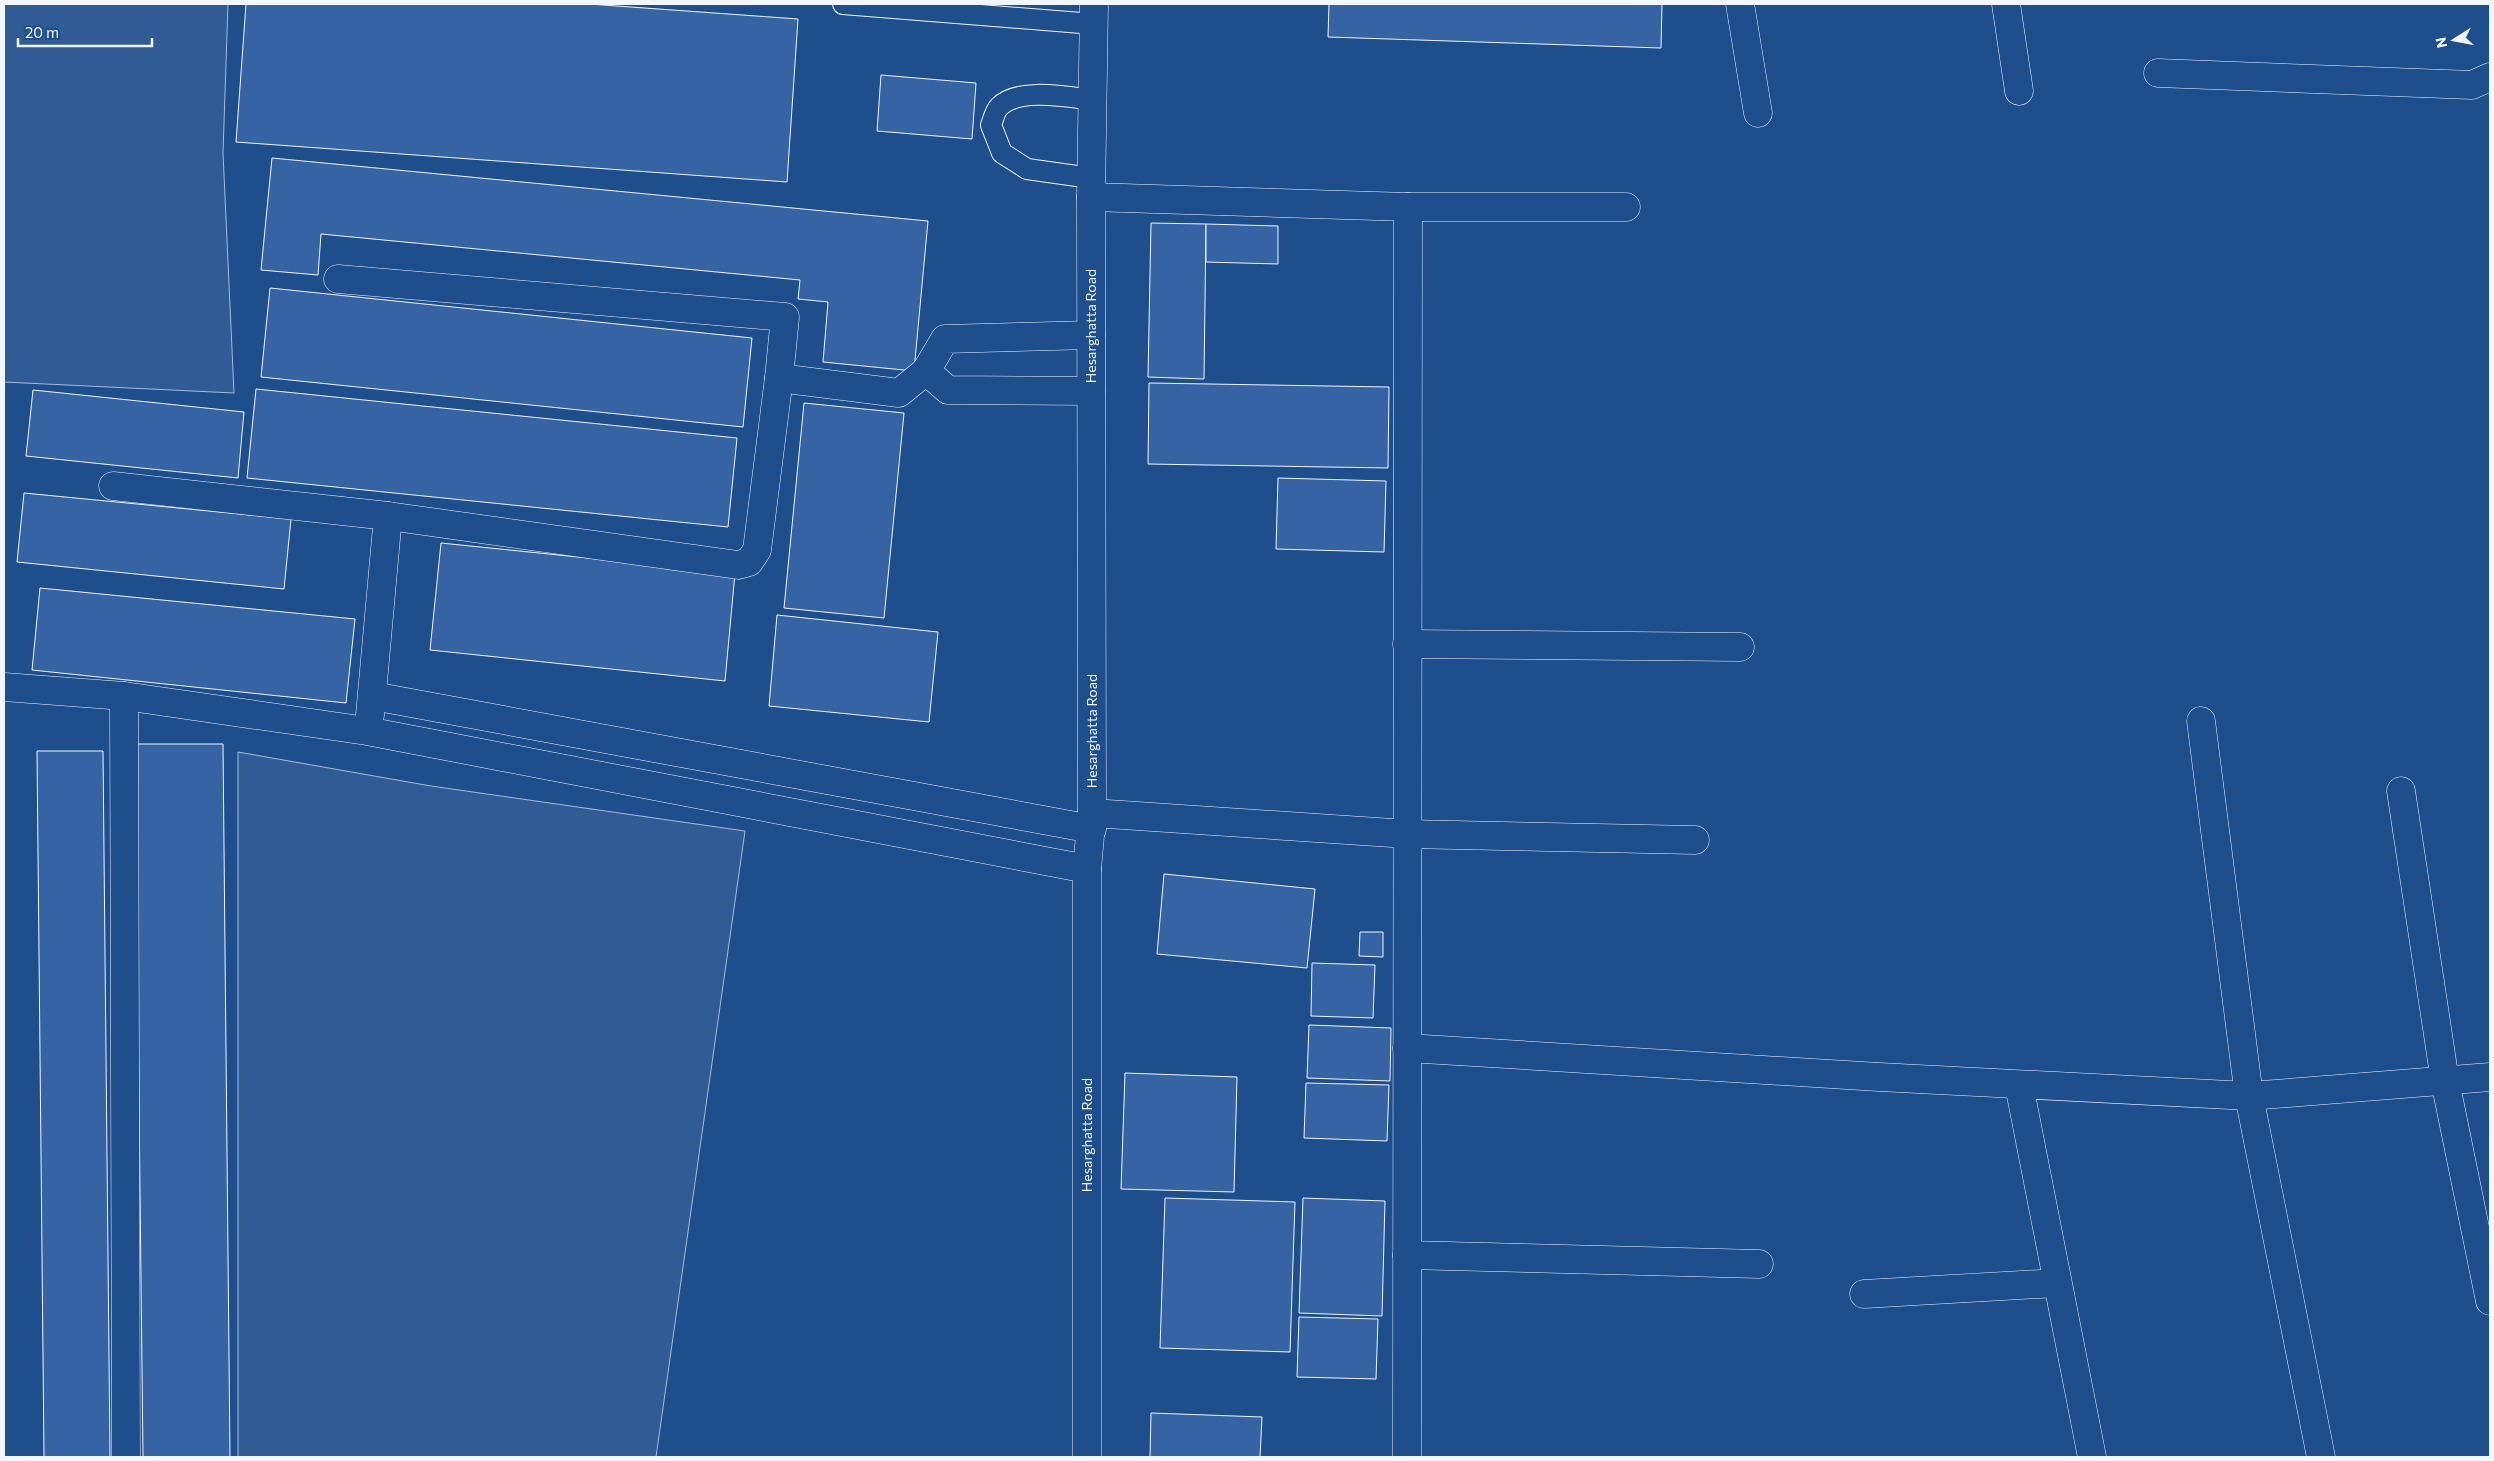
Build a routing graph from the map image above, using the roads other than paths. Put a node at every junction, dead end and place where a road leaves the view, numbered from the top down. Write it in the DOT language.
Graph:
graph roads {
  1 [pos="843,4"];
  2 [pos="1740,4"];
  3 [pos="2006,4"];
  4 [pos="1094,14"];
  5 [pos="2158,73"];
  6 [pos="2490,77"];
  7 [pos="2020,91"];
  8 [pos="1093,100"];
  9 [pos="1758,113"];
  10 [pos="1091,188"];
  11 [pos="1408,206"];
  12 [pos="1626,207"];
  13 [pos="338,279"];
  14 [pos="1091,335"];
  15 [pos="926,371"];
  16 [pos="778,378"];
  17 [pos="1092,391"];
  18 [pos="113,486"];
  19 [pos="388,516"];
  20 [pos="1408,644"];
  21 [pos="1740,647"];
  22 [pos="4,687"];
  23 [pos="124,696"];
  24 [pos="373,696"];
  25 [pos="2201,721"];
  26 [pos="367,731"];
  27 [pos="2401,791"];
  28 [pos="1092,821"];
  29 [pos="1407,834"];
  30 [pos="1695,840"];
  31 [pos="1088,870"];
  32 [pos="1407,1048"];
  33 [pos="2490,1077"];
  34 [pos="2445,1081"];
  35 [pos="2020,1085"];
  36 [pos="2250,1096"];
  37 [pos="1407,1255"];
  38 [pos="1759,1264"];
  39 [pos="2057,1283"];
  40 [pos="1864,1294"];
  41 [pos="2490,1301"];
  42 [pos="126,1457"];
  43 [pos="1087,1457"];
  44 [pos="1406,1457"];
  45 [pos="2092,1457"];
  46 [pos="2321,1457"];
  1 -- 4 [label="lane"];
  2 -- 9 [label="street"];
  3 -- 7 [label="street"];
  4 -- 8 [label="street, Hesarghatta Road"];
  5 -- 6 [label="street"];
  8 -- 10 [label="street, Hesarghatta Road"];
  8 -- 10 [label="lane"];
  10 -- 11 [label="street"];
  10 -- 14 [label="street, Hesarghatta Road"];
  11 -- 12 [label="street"];
  11 -- 20 [label="street"];
  13 -- 16 [label="street"];
  14 -- 15 [label="street"];
  14 -- 17 [label="street, Hesarghatta Road"];
  15 -- 16 [label="street"];
  15 -- 17 [label="street"];
  16 -- 19 [label="street"];
  17 -- 28 [label="street, Hesarghatta Road"];
  18 -- 19 [label="street"];
  19 -- 24 [label="street"];
  20 -- 21 [label="street"];
  20 -- 29 [label="street"];
  22 -- 23 [label="street"];
  23 -- 26 [label="street"];
  23 -- 42 [label="street"];
  24 -- 26 [label="street"];
  24 -- 28 [label="street"];
  25 -- 36 [label="street"];
  26 -- 31 [label="street"];
  27 -- 34 [label="street"];
  28 -- 29 [label="street"];
  28 -- 31 [label="street, Hesarghatta Road"];
  29 -- 30 [label="street"];
  29 -- 32 [label="street"];
  31 -- 43 [label="street, Hesarghatta Road"];
  32 -- 35 [label="street"];
  32 -- 37 [label="street"];
  33 -- 34 [label="street"];
  34 -- 36 [label="street"];
  34 -- 41 [label="street"];
  35 -- 36 [label="street"];
  35 -- 39 [label="street"];
  36 -- 46 [label="street"];
  37 -- 38 [label="street"];
  37 -- 44 [label="street"];
  39 -- 40 [label="street"];
  39 -- 45 [label="street"];
}
